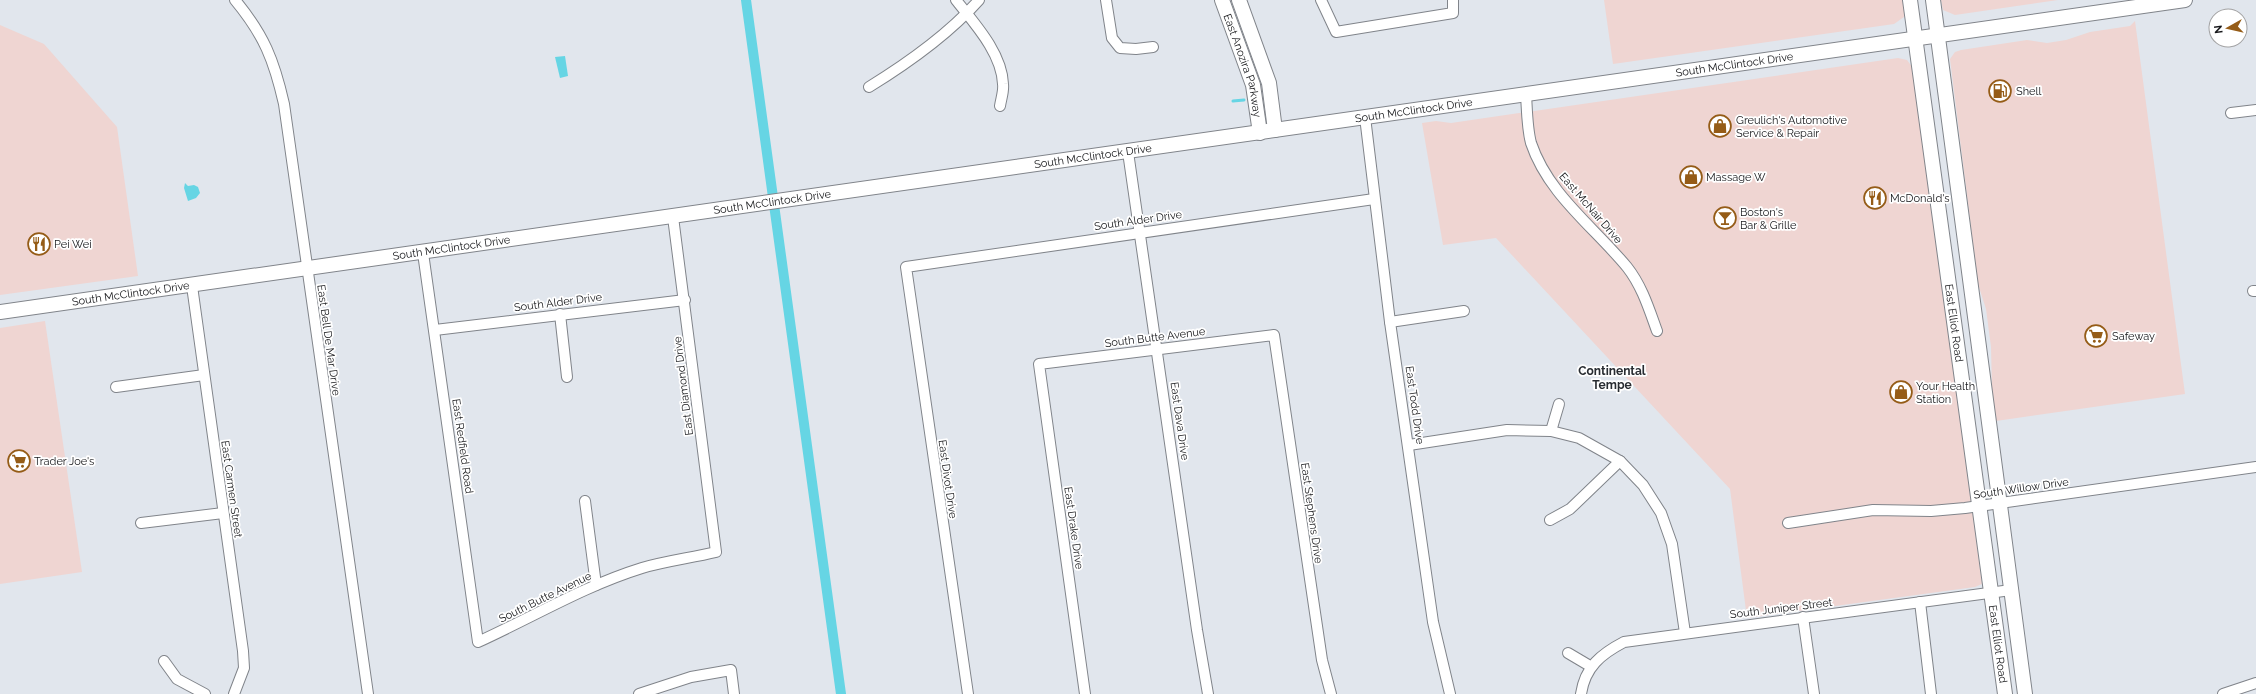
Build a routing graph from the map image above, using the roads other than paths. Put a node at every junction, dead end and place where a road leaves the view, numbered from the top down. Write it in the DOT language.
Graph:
graph roads {
  1 [pos="235,0"];
  2 [pos="956,0"];
  3 [pos="979,0"];
  4 [pos="1106,0"];
  5 [pos="1222,0"];
  6 [pos="1239,0"];
  7 [pos="1321,0"];
  8 [pos="1453,0"];
  9 [pos="1910,0"];
  10 [pos="1932,0"];
  11 [pos="2185,0"];
  12 [pos="967,14"];
  13 [pos="1938,35"];
  14 [pos="1916,38"];
  15 [pos="1154,47"];
  16 [pos="869,87"];
  17 [pos="1526,94"];
  18 [pos="1000,106"];
  19 [pos="2256,110"];
  20 [pos="2231,114"];
  21 [pos="1365,118"];
  22 [pos="1275,130"];
  23 [pos="1260,132"];
  24 [pos="1128,152"];
  25 [pos="1374,199"];
  26 [pos="673,217"];
  27 [pos="1140,232"];
  28 [pos="423,253"];
  29 [pos="906,267"];
  30 [pos="307,270"];
  31 [pos="192,286"];
  32 [pos="1973,299"];
  33 [pos="685,300"];
  34 [pos="0,312"];
  35 [pos="1464,312"];
  36 [pos="560,314"];
  37 [pos="1954,316"];
  38 [pos="1390,322"];
  39 [pos="435,330"];
  40 [pos="1657,330"];
  41 [pos="1274,335"];
  42 [pos="1157,348"];
  43 [pos="1039,364"];
  44 [pos="204,375"];
  45 [pos="567,377"];
  46 [pos="116,387"];
  47 [pos="1559,404"];
  48 [pos="1551,431"];
  49 [pos="1409,445"];
  50 [pos="1620,461"];
  51 [pos="2256,467"];
  52 [pos="585,501"];
  53 [pos="1999,503"];
  54 [pos="1980,506"];
  55 [pos="224,513"];
  56 [pos="1550,520"];
  57 [pos="141,523"];
  58 [pos="1788,523"];
  59 [pos="716,552"];
  60 [pos="596,585"];
  61 [pos="2011,590"];
  62 [pos="1992,593"];
  63 [pos="1920,602"];
  64 [pos="1803,617"];
  65 [pos="1685,633"];
  66 [pos="478,642"];
  67 [pos="1568,653"];
  68 [pos="164,661"];
  69 [pos="1590,666"];
  70 [pos="2256,683"];
  71 [pos="205,694"];
  72 [pos="234,694"];
  73 [pos="368,694"];
  74 [pos="639,694"];
  75 [pos="734,694"];
  76 [pos="968,694"];
  77 [pos="1085,694"];
  78 [pos="1208,694"];
  79 [pos="1331,694"];
  80 [pos="1450,694"];
  81 [pos="1581,694"];
  82 [pos="1814,694"];
  83 [pos="1932,694"];
  84 [pos="2005,694"];
  85 [pos="2025,694"];
  86 [pos="2223,694"];
  1 -- 30 [label="street, East Bell De Mar Drive"];
  2 -- 12 [label="street"];
  3 -- 12 [label="street"];
  4 -- 15 [label="street"];
  5 -- 23 [label="main road, East Anozira Parkway"];
  6 -- 22 [label="main road, East Anozira Parkway"];
  7 -- 8 [label="street"];
  9 -- 14 [label="main road, East Elliot Road"];
  10 -- 13 [label="main road, East Elliot Road"];
  11 -- 13 [label="main road, South McClintock Drive"];
  12 -- 16 [label="street"];
  12 -- 18 [label="street"];
  13 -- 14 [label="main road, South McClintock Drive"];
  13 -- 32 [label="main road, East Elliot Road"];
  14 -- 17 [label="main road, South McClintock Drive"];
  14 -- 37 [label="main road, East Elliot Road"];
  17 -- 21 [label="main road, South McClintock Drive"];
  17 -- 40 [label="street, East McNair Drive"];
  19 -- 20 [label="street"];
  21 -- 22 [label="main road, South McClintock Drive"];
  21 -- 25 [label="street, East Todd Drive"];
  22 -- 23 [label="main road, South McClintock Drive"];
  23 -- 24 [label="main road, South McClintock Drive"];
  24 -- 26 [label="main road, South McClintock Drive"];
  24 -- 27 [label="street, East Dava Drive"];
  25 -- 27 [label="street, South Alder Drive"];
  25 -- 38 [label="street, East Todd Drive"];
  26 -- 28 [label="main road, South McClintock Drive"];
  26 -- 33 [label="street, East Diamond Drive"];
  27 -- 29 [label="street, South Alder Drive"];
  27 -- 42 [label="street, East Dava Drive"];
  28 -- 30 [label="main road, South McClintock Drive"];
  28 -- 39 [label="street, East Redfield Road"];
  29 -- 76 [label="street, East Divot Drive"];
  30 -- 31 [label="main road, South McClintock Drive"];
  30 -- 73 [label="street, East Bell De Mar Drive"];
  31 -- 34 [label="main road, South McClintock Drive"];
  31 -- 44 [label="street, East Carmen Street"];
  32 -- 37 [label="main road"];
  32 -- 53 [label="main road, East Elliot Road"];
  33 -- 36 [label="street, South Alder Drive"];
  33 -- 59 [label="street, East Diamond Drive"];
  35 -- 38 [label="street"];
  36 -- 39 [label="street, South Alder Drive"];
  36 -- 45 [label="street"];
  37 -- 54 [label="main road, East Elliot Road"];
  38 -- 49 [label="street, East Todd Drive"];
  39 -- 66 [label="street, East Redfield Road"];
  41 -- 42 [label="street, South Butte Avenue"];
  41 -- 79 [label="street, East Stephens Drive"];
  42 -- 43 [label="street, South Butte Avenue"];
  42 -- 78 [label="street, East Dava Drive"];
  43 -- 77 [label="street, East Drake Drive"];
  44 -- 46 [label="street"];
  44 -- 55 [label="street, East Carmen Street"];
  47 -- 48 [label="street"];
  48 -- 49 [label="street"];
  48 -- 50 [label="street"];
  49 -- 80 [label="street, East Todd Drive"];
  50 -- 56 [label="street"];
  50 -- 65 [label="street"];
  51 -- 53 [label="street, South Willow Drive"];
  52 -- 60 [label="street"];
  53 -- 54 [label="street, South Willow Drive"];
  53 -- 61 [label="main road, East Elliot Road"];
  54 -- 58 [label="street, South Willow Drive"];
  54 -- 62 [label="main road, East Elliot Road"];
  55 -- 57 [label="street"];
  55 -- 72 [label="street, East Carmen Street"];
  59 -- 60 [label="street, South Butte Avenue"];
  60 -- 66 [label="street, South Butte Avenue"];
  61 -- 62 [label="street, South Juniper Street"];
  61 -- 85 [label="main road, East Elliot Road"];
  62 -- 63 [label="street, South Juniper Street"];
  62 -- 84 [label="main road, East Elliot Road"];
  63 -- 64 [label="street, South Juniper Street"];
  63 -- 83 [label="street"];
  64 -- 65 [label="street, South Juniper Street"];
  64 -- 82 [label="street"];
  65 -- 69 [label="street, South Juniper Street"];
  67 -- 69 [label="street"];
  68 -- 71 [label="street"];
  69 -- 81 [label="street, South Juniper Street"];
  70 -- 86 [label="street"];
  74 -- 75 [label="street"];
}
